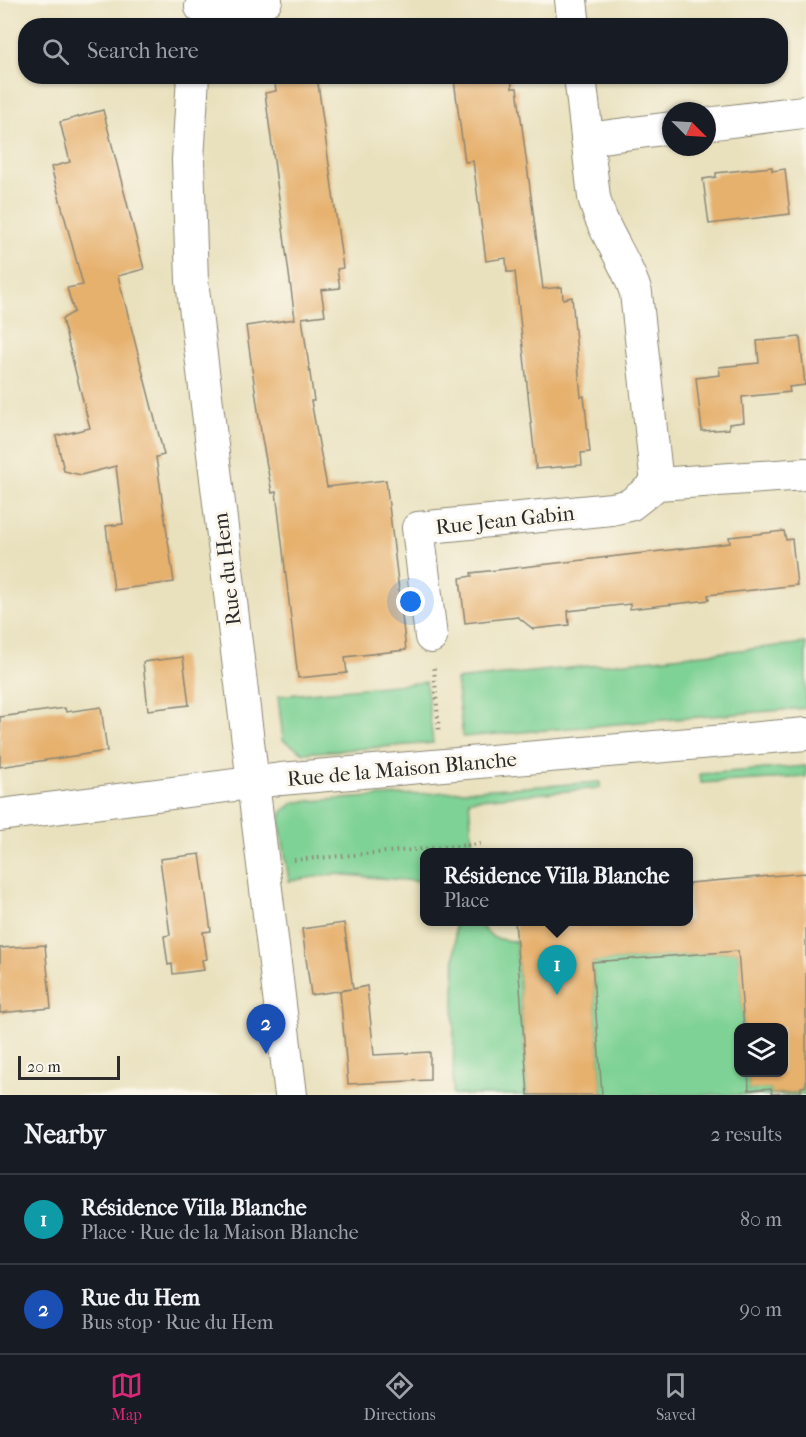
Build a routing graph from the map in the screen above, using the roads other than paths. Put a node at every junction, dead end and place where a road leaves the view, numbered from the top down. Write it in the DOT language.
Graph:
graph roads {
  1 [pos="266,0"];
  2 [pos="571,0"];
  3 [pos="201,11"];
  4 [pos="573,18"];
  5 [pos="193,84"];
  6 [pos="581,84"];
  7 [pos="803,112"];
  8 [pos="716,123"];
  9 [pos="662,129"];
  10 [pos="587,138"];
  11 [pos="806,474"];
  12 [pos="657,484"];
  13 [pos="431,637"];
  14 [pos="806,734"];
  15 [pos="253,782"];
  16 [pos="0,814"];
  17 [pos="291,1095"];
  1 -- 3 [label="street"];
  2 -- 4 [label="street"];
  5 -- 15 [label="street, Rue du Hem"];
  6 -- 10 [label="street"];
  7 -- 8 [label="street"];
  9 -- 10 [label="street"];
  10 -- 12 [label="street"];
  11 -- 12 [label="street"];
  12 -- 13 [label="street, Rue Jean Gabin"];
  14 -- 15 [label="street, Rue de la Maison Blanche"];
  15 -- 16 [label="street, Rue de la Maison Blanche"];
  15 -- 17 [label="street, Rue du Hem"];
}
